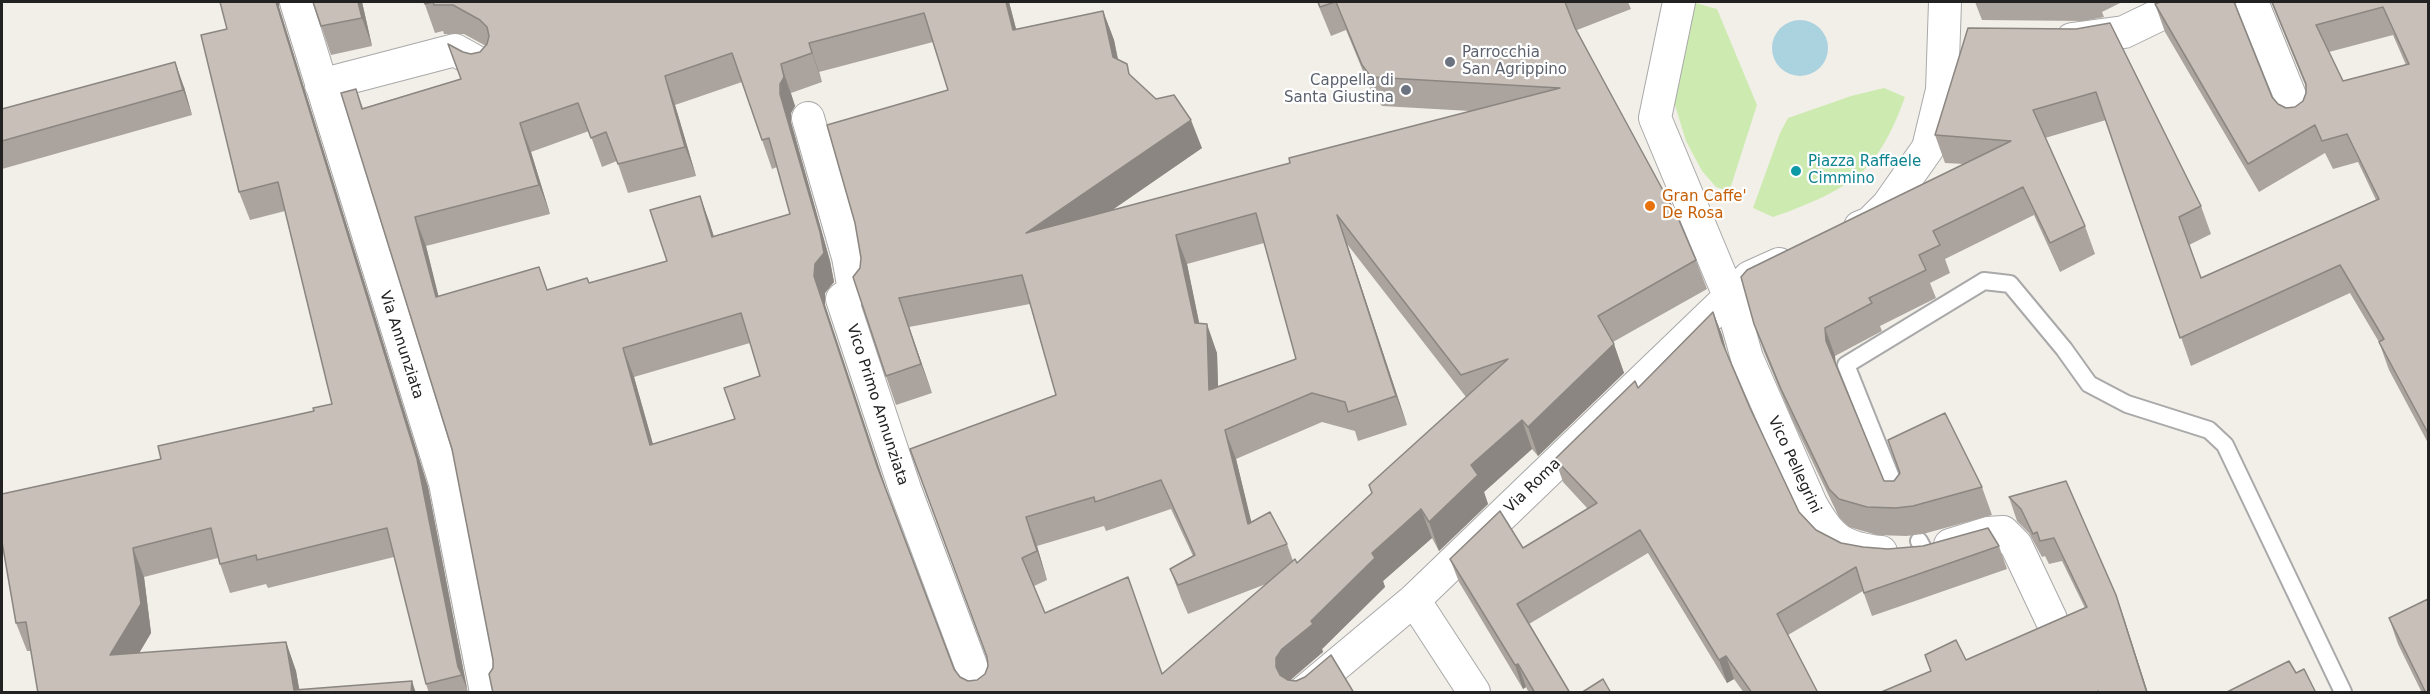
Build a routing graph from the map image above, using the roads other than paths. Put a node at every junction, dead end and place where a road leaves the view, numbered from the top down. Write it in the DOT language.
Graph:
graph roads {
  1 [pos="296,2"];
  2 [pos="1679,2"];
  3 [pos="1945,2"];
  4 [pos="2186,2"];
  5 [pos="2252,2"];
  6 [pos="2041,39"];
  7 [pos="482,65"];
  8 [pos="321,85"];
  9 [pos="808,118"];
  10 [pos="2299,118"];
  11 [pos="1830,241"];
  12 [pos="1800,254"];
  13 [pos="1730,298"];
  14 [pos="1900,500"];
  15 [pos="1414,600"];
  16 [pos="2051,619"];
  17 [pos="486,693"];
  18 [pos="981,693"];
  19 [pos="1304,693"];
  20 [pos="1474,693"];
  21 [pos="2343,693"];
  1 -- 8 [label="street, Via Annunziata"];
  2 -- 13 [label="street"];
  3 -- 11 [label="street"];
  4 -- 6 [label="street"];
  5 -- 10 [label="street"];
  7 -- 8 [label="street"];
  8 -- 17 [label="street, Via Annunziata"];
  9 -- 18 [label="street, Vico Primo Annunziata"];
  12 -- 13 [label="street"];
  13 -- 15 [label="street, Via Roma"];
  13 -- 16 [label="street, Vico Pellegrini"];
  14 -- 21 [label="lane"];
  15 -- 19 [label="street"];
  15 -- 20 [label="street"];
}
